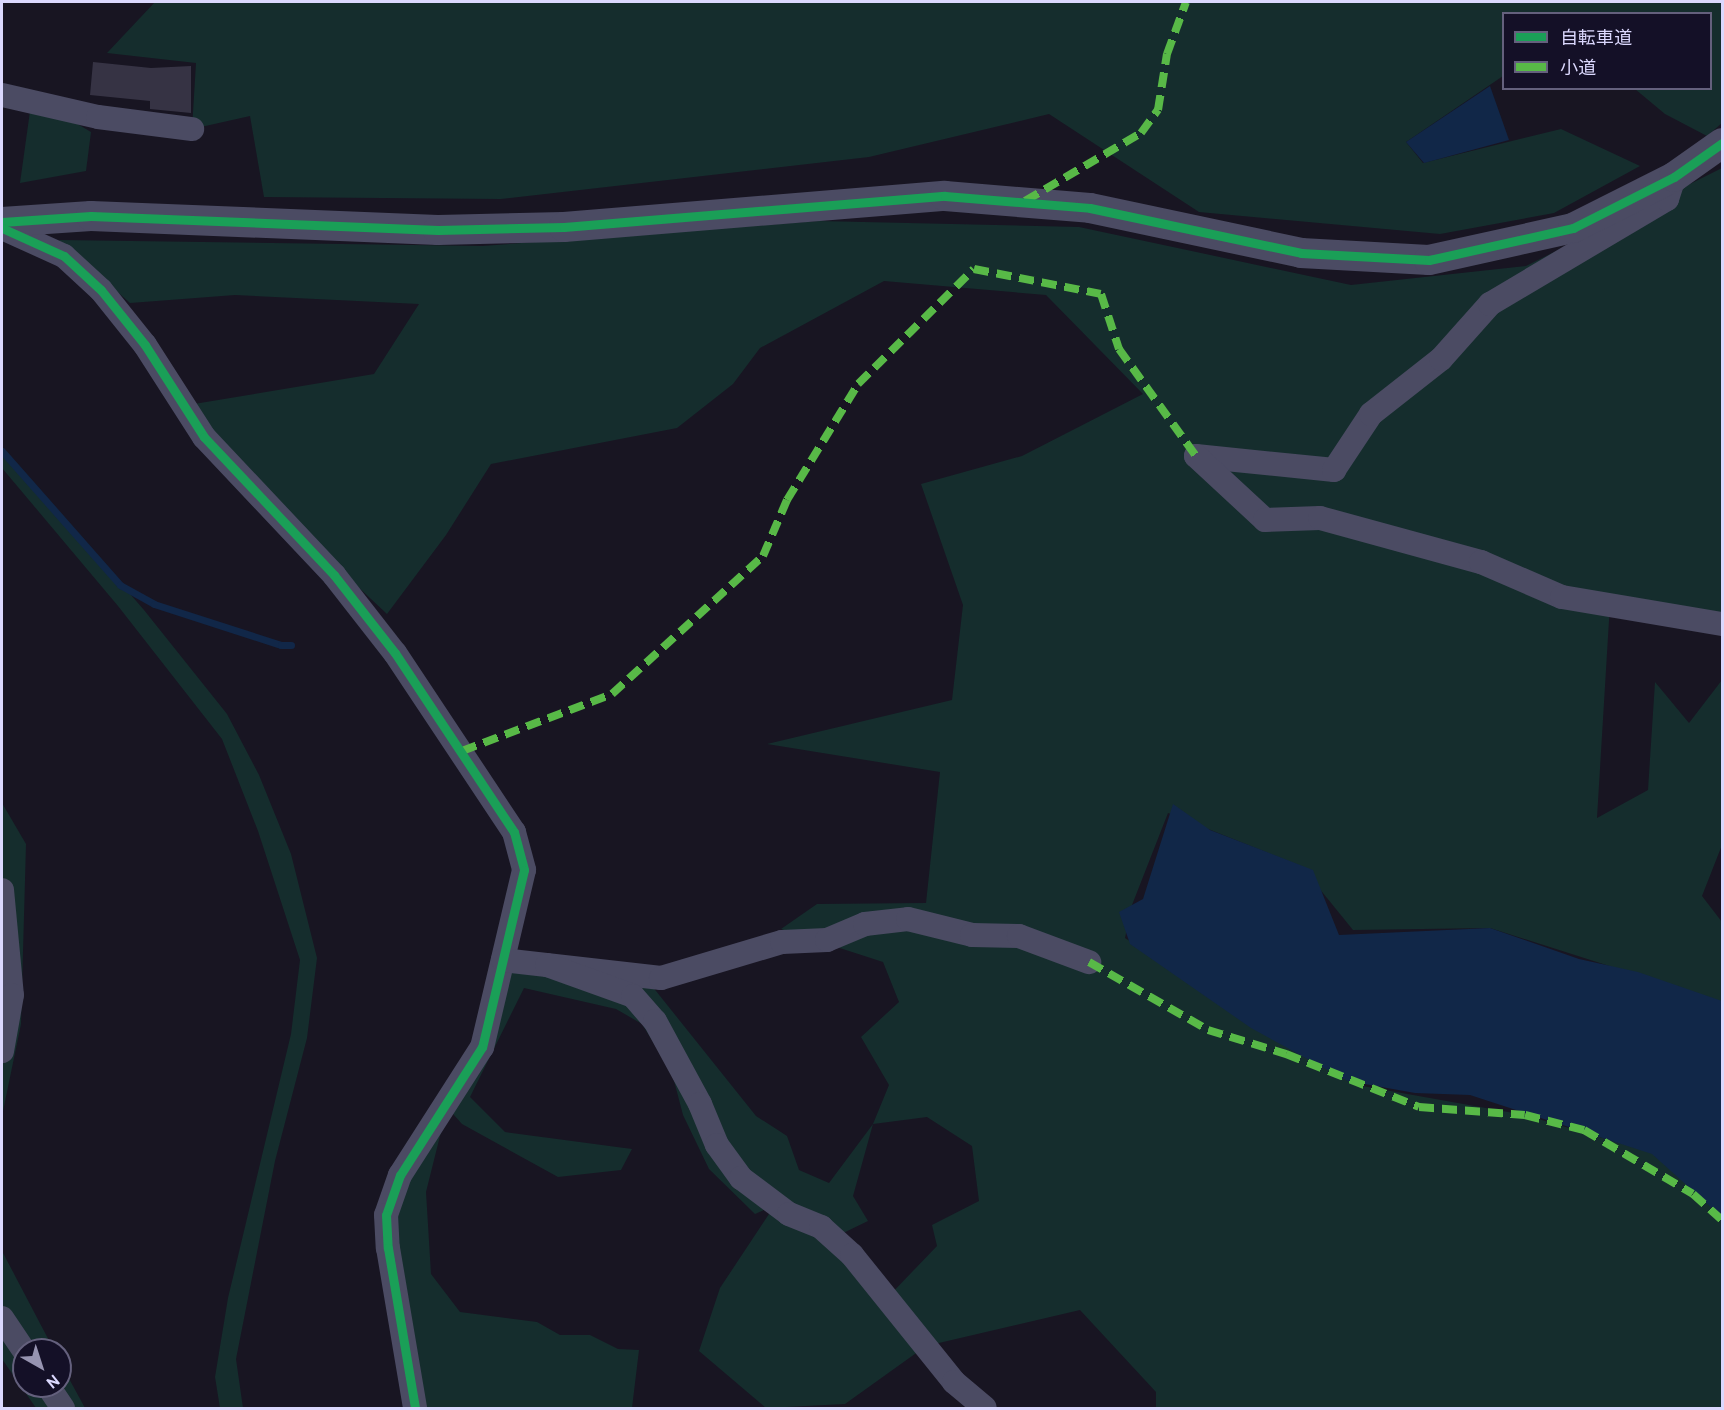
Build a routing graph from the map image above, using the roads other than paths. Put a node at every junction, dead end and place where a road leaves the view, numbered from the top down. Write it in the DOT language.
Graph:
graph roads {
  1 [pos="2,95"];
  2 [pos="192,129"];
  3 [pos="1722,143"];
  4 [pos="1674,177"];
  5 [pos="2,222"];
  6 [pos="2,228"];
  7 [pos="1722,624"];
  8 [pos="2,890"];
  9 [pos="503,960"];
  10 [pos="1089,963"];
  11 [pos="547,965"];
  12 [pos="2,1050"];
  13 [pos="2,1318"];
  14 [pos="15,1338"];
  15 [pos="411,1406"];
  16 [pos="986,1408"];
  1 -- 2 [label="street"];
  3 -- 4 [label="street"];
  4 -- 5 [label="street"];
  4 -- 7 [label="street"];
  6 -- 9 [label="street"];
  8 -- 12 [label="street"];
  9 -- 11 [label="street"];
  9 -- 15 [label="street"];
  10 -- 11 [label="street"];
  11 -- 16 [label="street"];
  13 -- 14 [label="street"];
}
